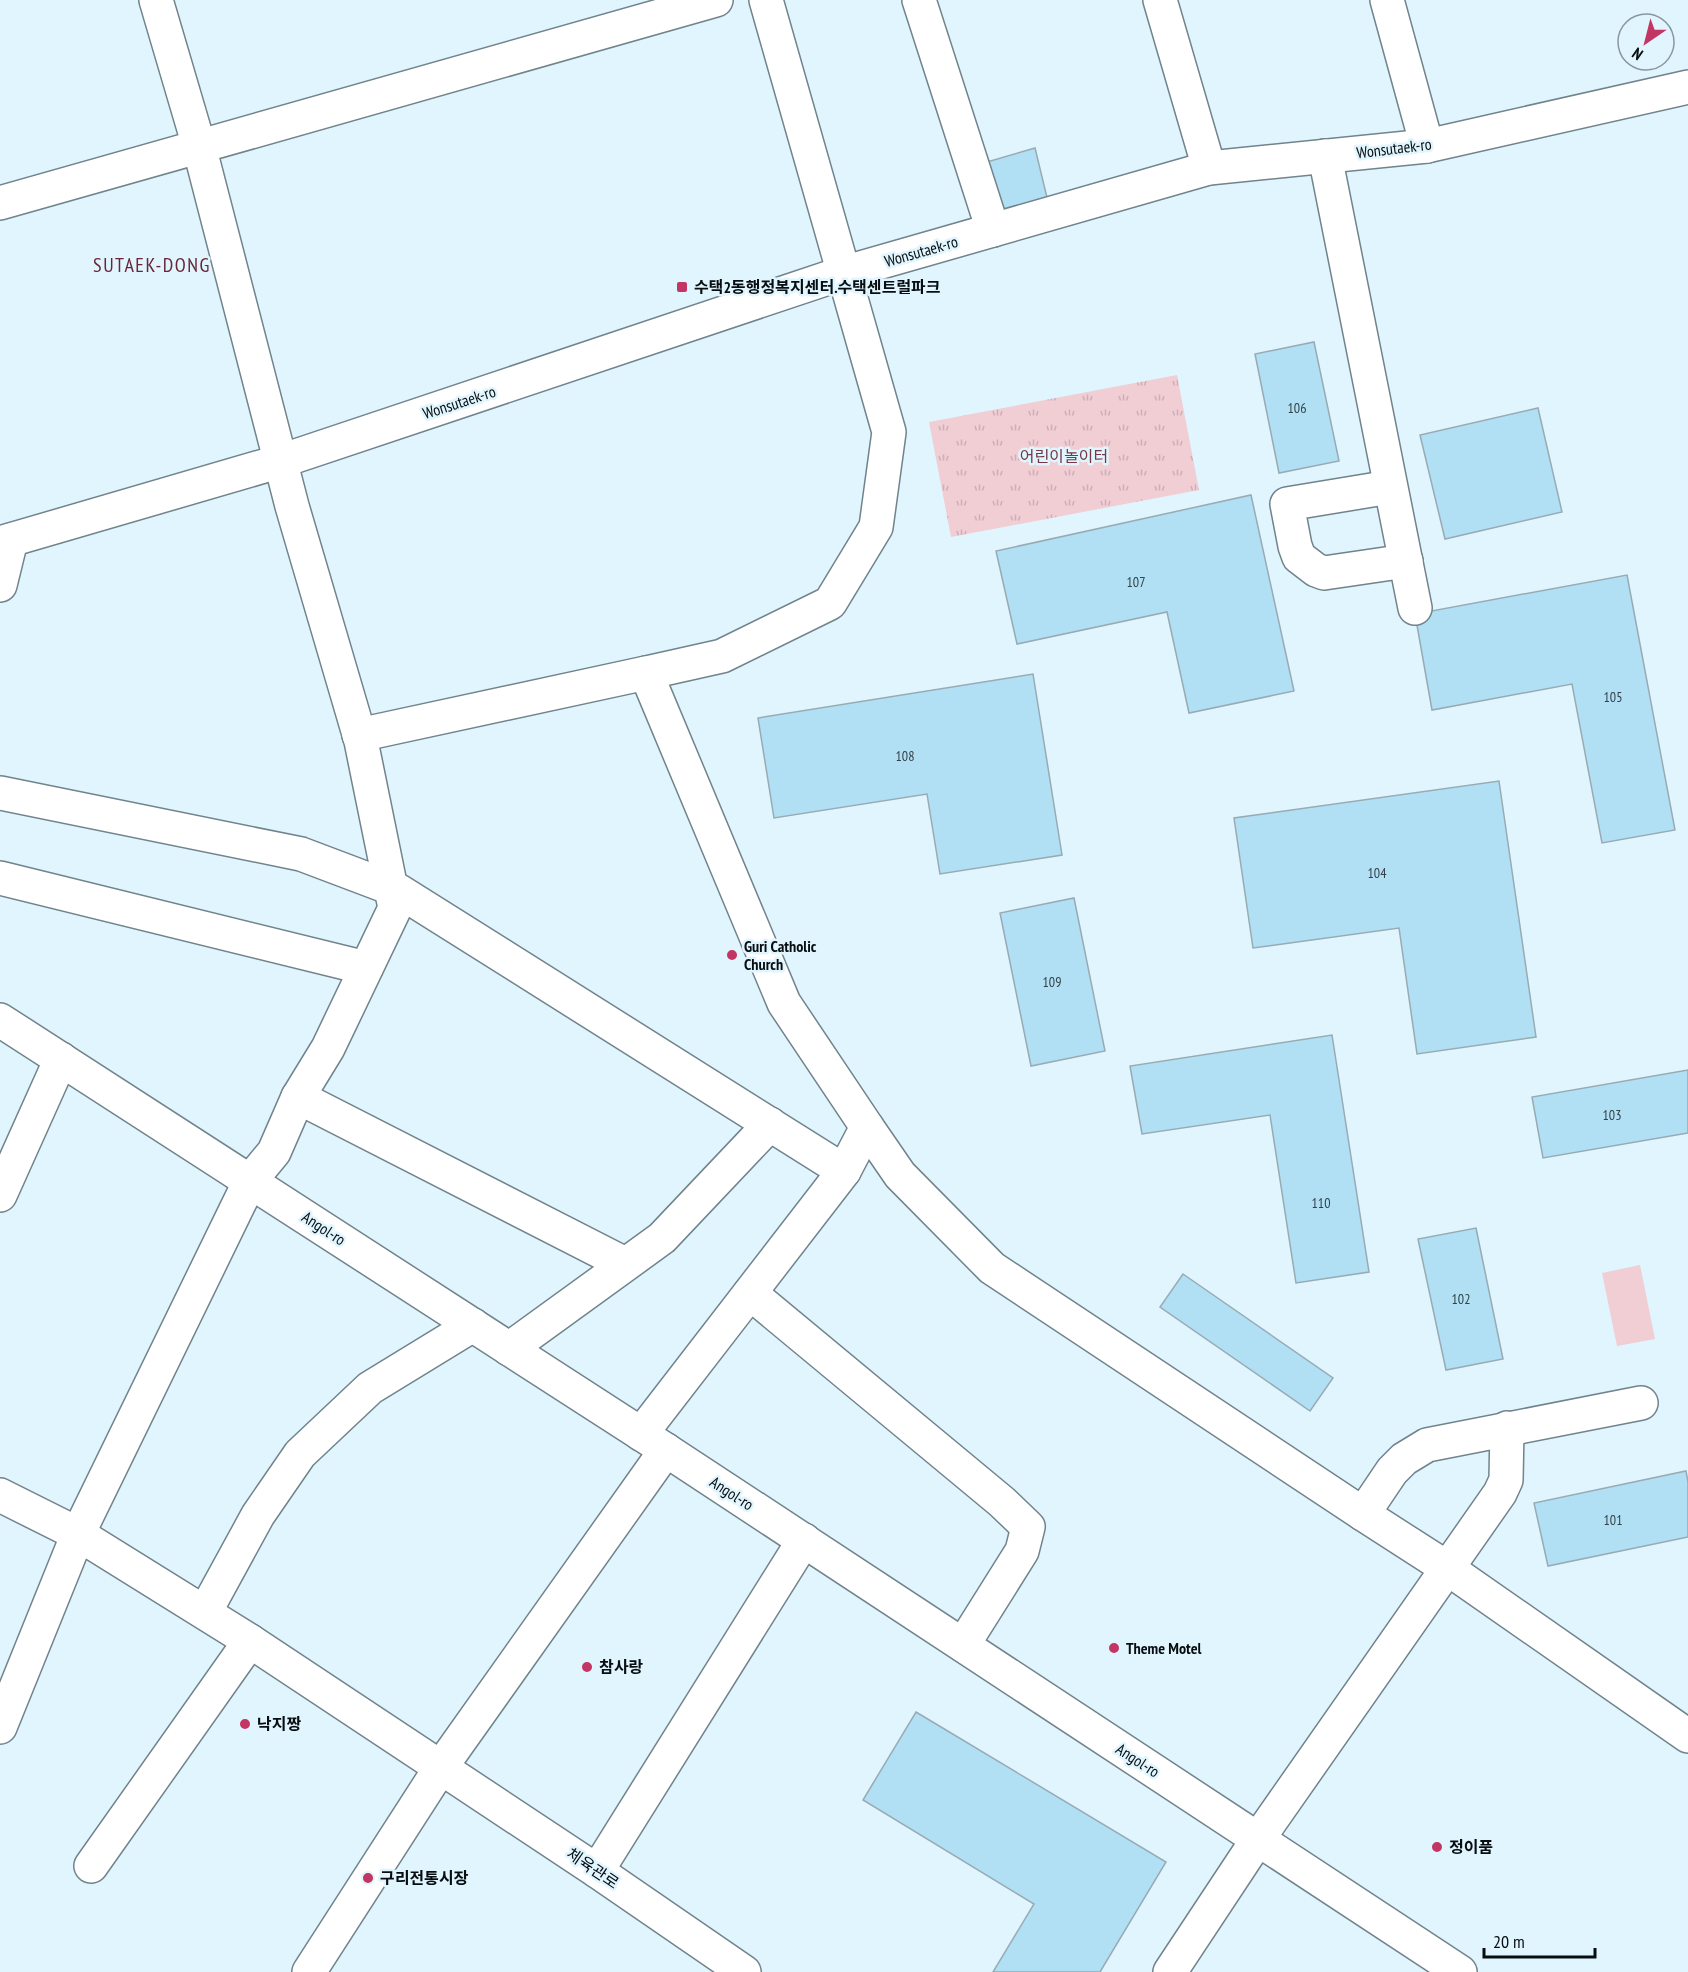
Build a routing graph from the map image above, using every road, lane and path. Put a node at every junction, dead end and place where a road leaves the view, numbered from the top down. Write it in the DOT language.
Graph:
graph roads {
  1 [pos="156,0"];
  2 [pos="716,0"];
  3 [pos="766,0"];
  4 [pos="919,0"];
  5 [pos="1160,0"];
  6 [pos="1387,0"];
  7 [pos="1688,87"];
  8 [pos="1427,146"];
  9 [pos="199,147"];
  10 [pos="1325,156"];
  11 [pos="1209,168"];
  12 [pos="0,203"];
  13 [pos="993,230"];
  14 [pos="843,273"];
  15 [pos="281,461"];
  16 [pos="1390,487"];
  17 [pos="6,542"];
  18 [pos="1406,561"];
  19 [pos="0,585"];
  20 [pos="1415,608"];
  21 [pos="646,673"];
  22 [pos="359,735"];
  23 [pos="0,793"];
  24 [pos="0,878"];
  25 [pos="391,888"];
  26 [pos="366,968"];
  27 [pos="0,1020"];
  28 [pos="61,1059"];
  29 [pos="298,1097"];
  30 [pos="770,1124"];
  31 [pos="867,1127"];
  32 [pos="844,1171"];
  33 [pos="250,1181"];
  34 [pos="0,1195"];
  35 [pos="625,1264"];
  36 [pos="750,1293"];
  37 [pos="473,1325"];
  38 [pos="509,1349"];
  39 [pos="1641,1403"];
  40 [pos="1507,1428"];
  41 [pos="654,1442"];
  42 [pos="0,1495"];
  43 [pos="1363,1514"];
  44 [pos="78,1534"];
  45 [pos="804,1540"];
  46 [pos="1447,1568"];
  47 [pos="205,1612"];
  48 [pos="250,1641"];
  49 [pos="963,1645"];
  50 [pos="0,1727"];
  51 [pos="1688,1736"];
  52 [pos="441,1767"];
  53 [pos="1258,1839"];
  54 [pos="91,1866"];
  55 [pos="597,1871"];
  56 [pos="1173,1971"];
  57 [pos="309,1972"];
  58 [pos="744,1972"];
  59 [pos="1460,1972"];
  1 -- 9 [label="street"];
  2 -- 9 [label="street"];
  3 -- 14 [label="street"];
  4 -- 13 [label="street"];
  5 -- 11 [label="street"];
  6 -- 8 [label="street"];
  7 -- 8 [label="street, Wonsutaek-ro"];
  8 -- 10 [label="street, Wonsutaek-ro"];
  9 -- 12 [label="street"];
  9 -- 15 [label="street"];
  10 -- 11 [label="street, Wonsutaek-ro"];
  10 -- 16 [label="street"];
  11 -- 13 [label="street, Wonsutaek-ro"];
  13 -- 14 [label="street, Wonsutaek-ro"];
  14 -- 15 [label="street, Wonsutaek-ro"];
  14 -- 21 [label="street"];
  15 -- 17 [label="street, Wonsutaek-ro"];
  15 -- 22 [label="street"];
  16 -- 18 [label="street"];
  16 -- 18 [label="street"];
  17 -- 19 [label="street"];
  18 -- 20 [label="street"];
  21 -- 22 [label="street"];
  21 -- 31 [label="street"];
  22 -- 25 [label="street"];
  23 -- 25 [label="street"];
  24 -- 26 [label="street"];
  25 -- 26 [label="street"];
  25 -- 30 [label="street"];
  26 -- 29 [label="street"];
  27 -- 28 [label="street, Angol-ro"];
  28 -- 33 [label="street, Angol-ro"];
  28 -- 34 [label="street"];
  29 -- 33 [label="street"];
  29 -- 35 [label="street"];
  30 -- 32 [label="street"];
  30 -- 35 [label="street"];
  31 -- 32 [label="street"];
  31 -- 43 [label="street"];
  32 -- 36 [label="street"];
  33 -- 37 [label="street, Angol-ro"];
  33 -- 44 [label="street"];
  35 -- 38 [label="street"];
  36 -- 41 [label="street"];
  36 -- 49 [label="street"];
  37 -- 38 [label="street, Angol-ro"];
  37 -- 47 [label="street"];
  38 -- 41 [label="street, Angol-ro"];
  39 -- 40 [label="street"];
  40 -- 43 [label="street"];
  40 -- 46 [label="street"];
  41 -- 45 [label="street, Angol-ro"];
  41 -- 52 [label="street"];
  42 -- 44 [label="street, 체육관로"];
  43 -- 46 [label="street"];
  44 -- 47 [label="street, 체육관로"];
  44 -- 50 [label="street"];
  45 -- 49 [label="street, Angol-ro"];
  45 -- 55 [label="street"];
  46 -- 51 [label="street"];
  46 -- 53 [label="street"];
  47 -- 48 [label="street, 체육관로"];
  48 -- 52 [label="street, 체육관로"];
  48 -- 54 [label="street"];
  49 -- 53 [label="street, Angol-ro"];
  52 -- 55 [label="street, 체육관로"];
  52 -- 57 [label="street"];
  53 -- 56 [label="street"];
  53 -- 59 [label="street, Angol-ro"];
  55 -- 58 [label="street, 체육관로"];
}
